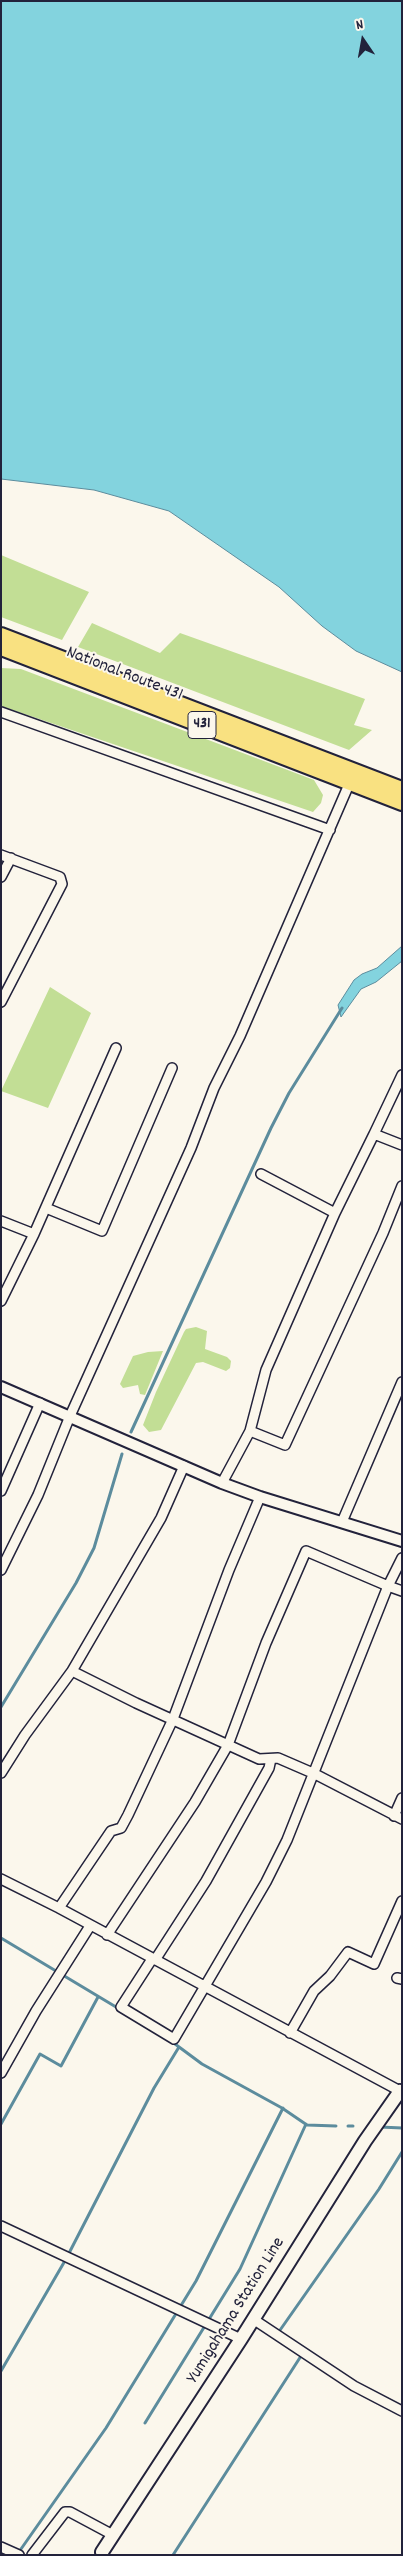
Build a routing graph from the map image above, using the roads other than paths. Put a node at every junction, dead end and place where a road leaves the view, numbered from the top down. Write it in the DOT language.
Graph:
graph roads {
  1 [pos="1,635"];
  2 [pos="1,648"];
  3 [pos="1,712"];
  4 [pos="350,782"];
  5 [pos="402,789"];
  6 [pos="402,803"];
  7 [pos="330,830"];
  8 [pos="1,855"];
  9 [pos="11,858"];
  10 [pos="1,876"];
  11 [pos="1,1002"];
  12 [pos="116,1048"];
  13 [pos="172,1068"];
  14 [pos="402,1075"];
  15 [pos="374,1134"];
  16 [pos="402,1144"];
  17 [pos="261,1174"];
  18 [pos="402,1186"];
  19 [pos="46,1208"];
  20 [pos="335,1213"];
  21 [pos="1,1221"];
  22 [pos="34,1234"];
  23 [pos="1,1301"];
  24 [pos="402,1382"];
  25 [pos="1,1387"];
  26 [pos="40,1403"];
  27 [pos="70,1416"];
  28 [pos="250,1431"];
  29 [pos="184,1466"];
  30 [pos="222,1482"];
  31 [pos="1,1491"];
  32 [pos="260,1497"];
  33 [pos="342,1522"];
  34 [pos="402,1541"];
  35 [pos="402,1558"];
  36 [pos="1,1570"];
  37 [pos="388,1586"];
  38 [pos="402,1592"];
  39 [pos="72,1671"];
  40 [pos="173,1719"];
  41 [pos="228,1745"];
  42 [pos="271,1759"];
  43 [pos="1,1773"];
  44 [pos="315,1774"];
  45 [pos="402,1798"];
  46 [pos="398,1817"];
  47 [pos="1,1879"];
  48 [pos="402,1902"];
  49 [pos="59,1908"];
  50 [pos="90,1926"];
  51 [pos="107,1935"];
  52 [pos="154,1960"];
  53 [pos="204,1986"];
  54 [pos="290,2033"];
  55 [pos="1,2073"];
  56 [pos="401,2091"];
  57 [pos="1,2226"];
  58 [pos="253,2319"];
  59 [pos="241,2340"];
  60 [pos="402,2410"];
  61 [pos="113,2535"];
  62 [pos="1,2547"];
  63 [pos="105,2553"];
  64 [pos="19,2555"];
  65 [pos="32,2555"];
  1 -- 5 [label="highway, National Route 431 / 431"];
  2 -- 4 [label="highway, National Route 431 / 431"];
  3 -- 7 [label="street"];
  4 -- 6 [label="highway, National Route 431 / 431"];
  4 -- 7 [label="street"];
  7 -- 27 [label="street"];
  8 -- 9 [label="street"];
  9 -- 10 [label="street"];
  9 -- 11 [label="street"];
  12 -- 19 [label="street"];
  13 -- 19 [label="street"];
  14 -- 15 [label="street"];
  15 -- 16 [label="street"];
  15 -- 20 [label="street"];
  17 -- 20 [label="street"];
  18 -- 28 [label="street"];
  19 -- 22 [label="street"];
  20 -- 28 [label="street"];
  21 -- 22 [label="street"];
  22 -- 23 [label="street"];
  24 -- 33 [label="street"];
  25 -- 26 [label="street"];
  26 -- 27 [label="street"];
  26 -- 31 [label="street"];
  27 -- 29 [label="street"];
  27 -- 36 [label="street"];
  28 -- 30 [label="street"];
  29 -- 30 [label="street"];
  29 -- 39 [label="street"];
  30 -- 32 [label="street"];
  32 -- 33 [label="street"];
  32 -- 40 [label="street"];
  33 -- 34 [label="street"];
  35 -- 37 [label="street"];
  37 -- 38 [label="street"];
  37 -- 41 [label="street"];
  37 -- 44 [label="street"];
  39 -- 40 [label="street"];
  39 -- 43 [label="street"];
  40 -- 41 [label="street"];
  40 -- 49 [label="street"];
  41 -- 42 [label="street"];
  41 -- 51 [label="street"];
  42 -- 44 [label="street"];
  42 -- 52 [label="street"];
  44 -- 46 [label="street"];
  44 -- 53 [label="street"];
  45 -- 46 [label="street"];
  47 -- 49 [label="street"];
  48 -- 54 [label="street"];
  49 -- 50 [label="street"];
  50 -- 51 [label="street"];
  50 -- 55 [label="street"];
  51 -- 52 [label="street"];
  52 -- 53 [label="street"];
  52 -- 53 [label="street"];
  53 -- 54 [label="street"];
  54 -- 56 [label="street"];
  56 -- 58 [label="main road, Yumigahama Station Line"];
  57 -- 59 [label="street"];
  58 -- 59 [label="main road, Yumigahama Station Line"];
  58 -- 60 [label="street"];
  59 -- 61 [label="main road, Yumigahama Station Line"];
  61 -- 63 [label="main road, Yumigahama Station Line"];
  61 -- 65 [label="street"];
  62 -- 64 [label="street"];
}
